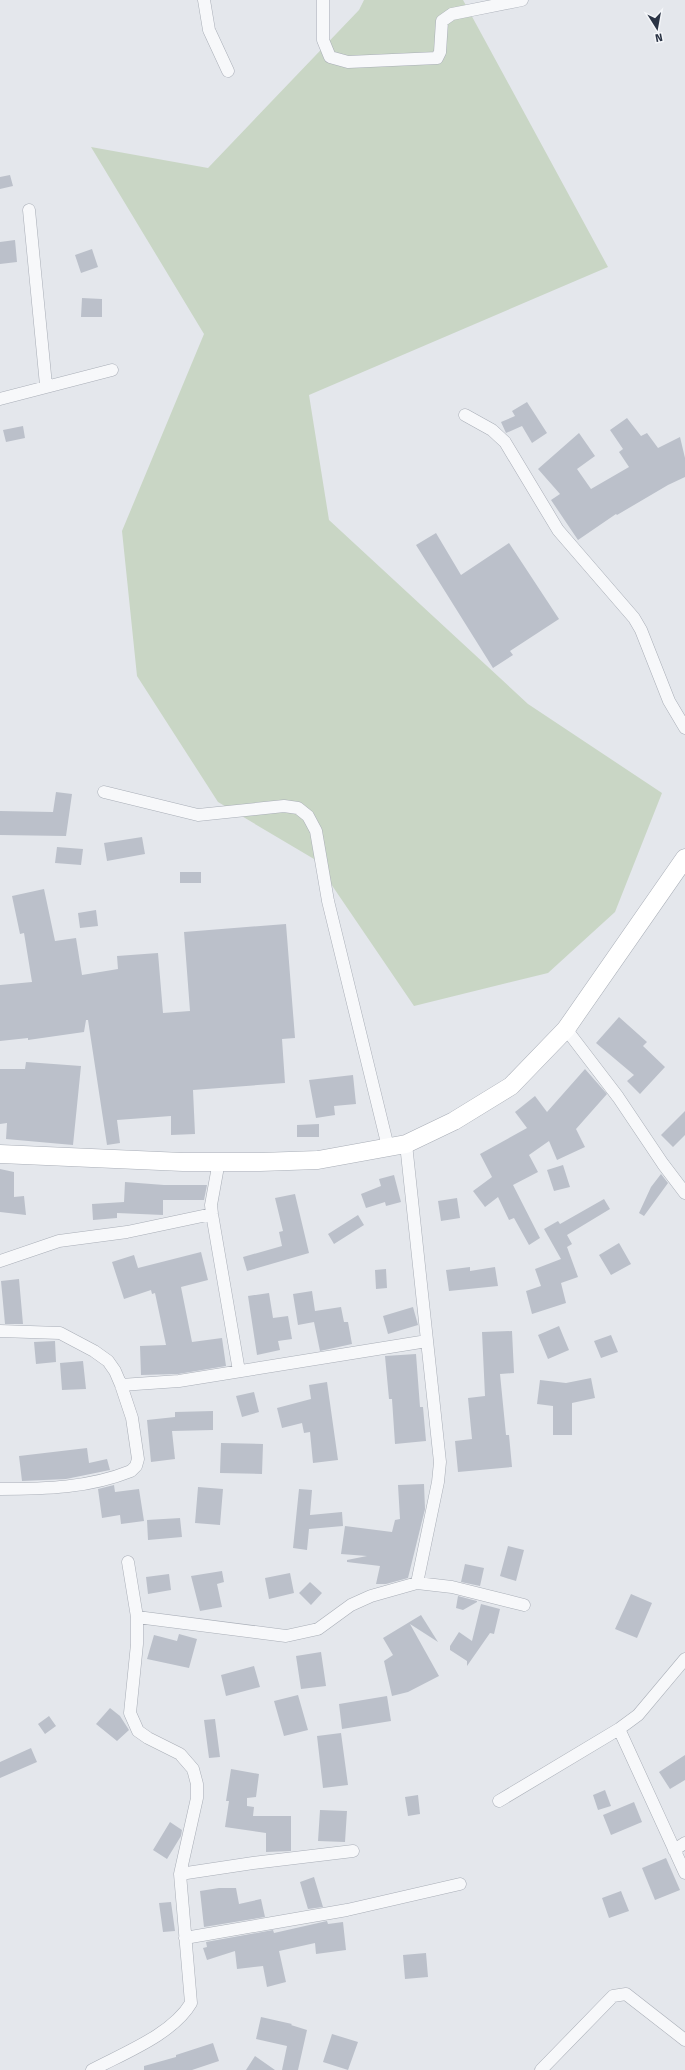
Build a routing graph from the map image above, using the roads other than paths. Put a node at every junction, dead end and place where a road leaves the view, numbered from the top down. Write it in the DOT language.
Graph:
graph roads {
  1 [pos="204,0"];
  2 [pos="323,0"];
  3 [pos="522,0"];
  4 [pos="228,71"];
  5 [pos="29,210"];
  6 [pos="112,370"];
  7 [pos="46,385"];
  8 [pos="0,399"];
  9 [pos="465,415"];
  10 [pos="685,728"];
  11 [pos="104,792"];
  12 [pos="685,858"];
  13 [pos="566,1029"];
  14 [pos="406,1144"];
  15 [pos="388,1147"];
  16 [pos="0,1154"];
  17 [pos="219,1161"];
  18 [pos="685,1193"];
  19 [pos="212,1214"];
  20 [pos="0,1261"];
  21 [pos="0,1331"];
  22 [pos="428,1341"];
  23 [pos="239,1371"];
  24 [pos="121,1385"];
  25 [pos="0,1489"];
  26 [pos="128,1562"];
  27 [pos="416,1583"];
  28 [pos="524,1605"];
  29 [pos="136,1617"];
  30 [pos="685,1659"];
  31 [pos="619,1729"];
  32 [pos="499,1801"];
  33 [pos="685,1843"];
  34 [pos="674,1850"];
  35 [pos="353,1851"];
  36 [pos="685,1873"];
  37 [pos="180,1874"];
  38 [pos="460,1884"];
  39 [pos="186,1938"];
  40 [pos="685,2040"];
  41 [pos="92,2070"];
  42 [pos="540,2070"];
  1 -- 4 [label="street"];
  2 -- 3 [label="street"];
  5 -- 7 [label="street"];
  6 -- 7 [label="street"];
  7 -- 8 [label="street"];
  9 -- 10 [label="street"];
  11 -- 15 [label="street"];
  12 -- 13 [label="main road"];
  13 -- 14 [label="main road"];
  13 -- 18 [label="street"];
  14 -- 15 [label="main road"];
  14 -- 22 [label="street"];
  15 -- 17 [label="main road"];
  16 -- 17 [label="main road"];
  17 -- 19 [label="street"];
  19 -- 20 [label="street"];
  19 -- 23 [label="street"];
  21 -- 24 [label="street"];
  22 -- 23 [label="street"];
  22 -- 27 [label="street"];
  23 -- 24 [label="street"];
  24 -- 25 [label="street"];
  26 -- 29 [label="street"];
  27 -- 28 [label="street"];
  27 -- 29 [label="street"];
  29 -- 37 [label="street"];
  30 -- 31 [label="street"];
  31 -- 32 [label="street"];
  31 -- 34 [label="street"];
  33 -- 34 [label="street"];
  34 -- 36 [label="street"];
  35 -- 37 [label="street"];
  37 -- 39 [label="street"];
  38 -- 39 [label="street"];
  39 -- 41 [label="street"];
  40 -- 42 [label="street"];
}
